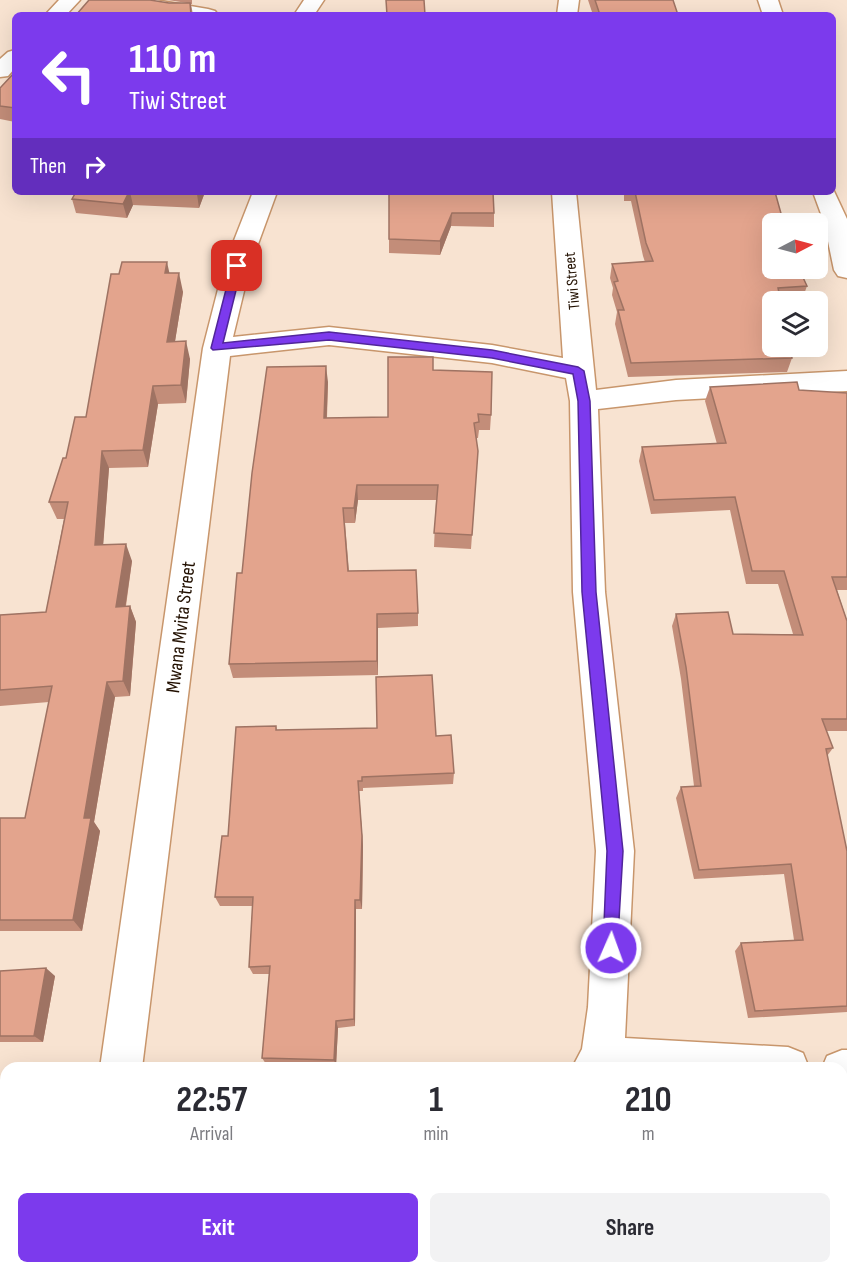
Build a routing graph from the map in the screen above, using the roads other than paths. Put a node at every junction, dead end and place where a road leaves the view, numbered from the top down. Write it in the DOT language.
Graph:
graph roads {
  1 [pos="70,0"];
  2 [pos="119,0"];
  3 [pos="58,12"];
  4 [pos="190,12"];
  5 [pos="264,195"];
  6 [pos="564,195"];
  7 [pos="826,195"];
  8 [pos="847,270"];
  9 [pos="217,348"];
  10 [pos="847,381"];
  11 [pos="581,386"];
  12 [pos="122,1062"];
  13 [pos="597,1062"];
  1 -- 3 [label="street"];
  2 -- 4 [label="street"];
  5 -- 9 [label="street, Mwana Mvita Street"];
  6 -- 11 [label="street, Tiwi Street"];
  7 -- 8 [label="street"];
  9 -- 11 [label="street"];
  9 -- 12 [label="street, Mwana Mvita Street"];
  10 -- 11 [label="street"];
  11 -- 13 [label="street, Tiwi Street"];
}
